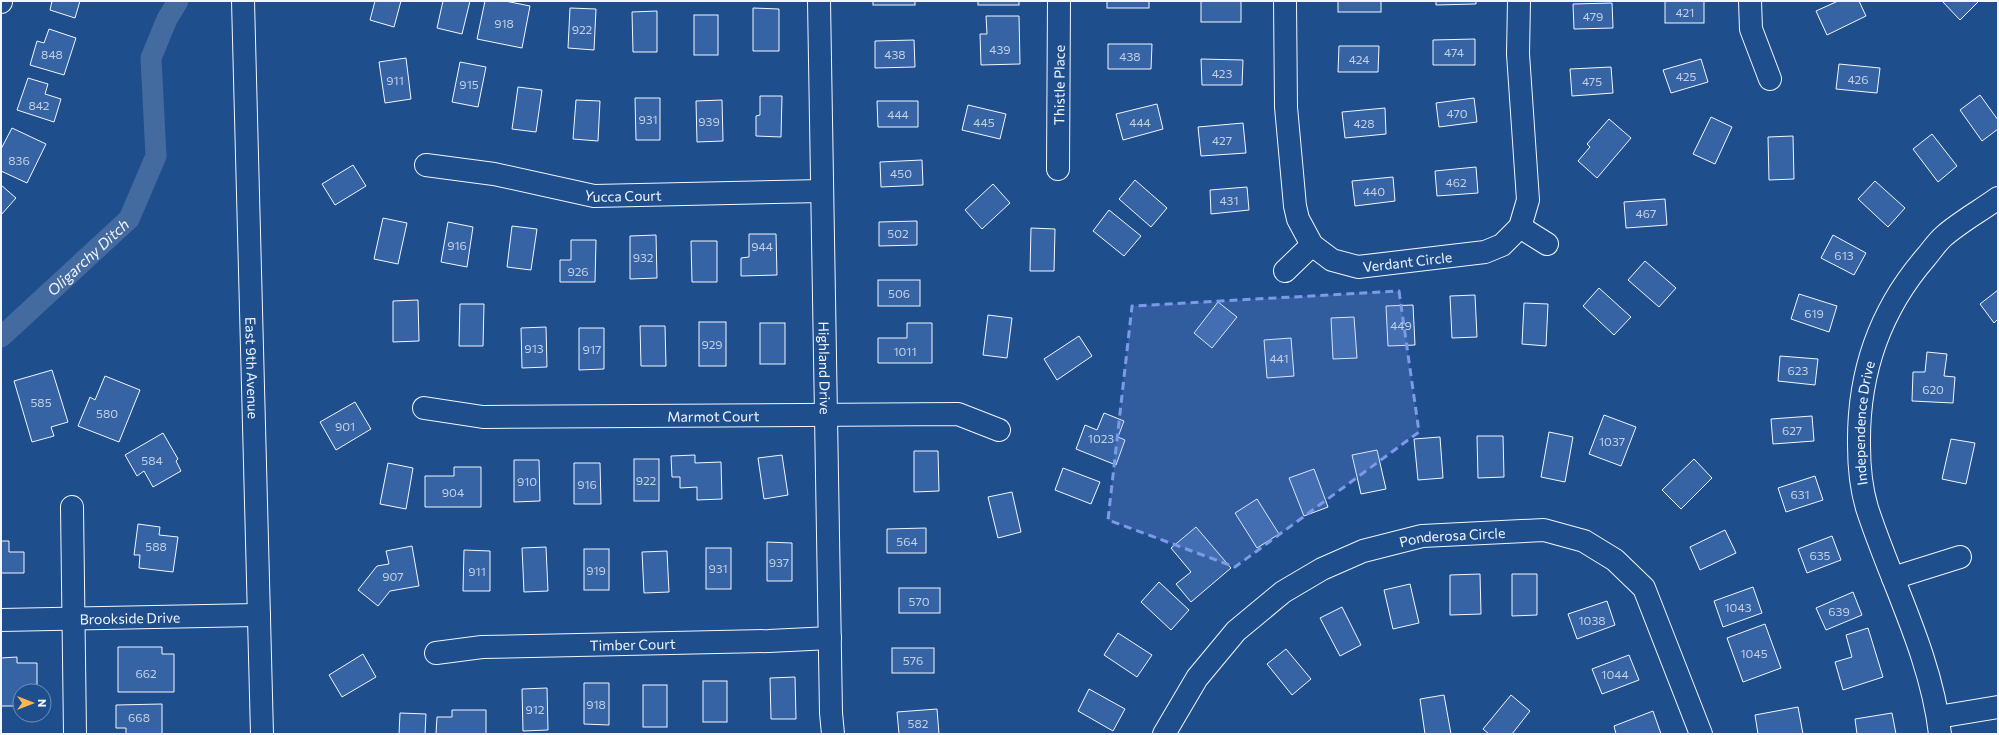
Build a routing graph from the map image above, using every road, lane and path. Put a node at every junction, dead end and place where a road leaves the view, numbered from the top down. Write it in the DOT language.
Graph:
graph roads {
  1 [pos="243,1"];
  2 [pos="820,1"];
  3 [pos="1059,1"];
  4 [pos="1285,1"];
  5 [pos="1519,1"];
  6 [pos="1750,1"];
  7 [pos="1770,79"];
  8 [pos="426,165"];
  9 [pos="1058,169"];
  10 [pos="822,191"];
  11 [pos="1998,198"];
  12 [pos="1520,226"];
  13 [pos="1312,244"];
  14 [pos="1547,244"];
  15 [pos="1285,271"];
  16 [pos="424,408"];
  17 [pos="826,415"];
  18 [pos="999,430"];
  19 [pos="72,507"];
  20 [pos="1960,557"];
  21 [pos="1893,578"];
  22 [pos="258,615"];
  23 [pos="72,618"];
  24 [pos="1,620"];
  25 [pos="830,638"];
  26 [pos="436,653"];
  27 [pos="1998,706"];
  28 [pos="1939,725"];
  29 [pos="74,734"];
  30 [pos="262,734"];
  31 [pos="833,734"];
  32 [pos="1164,734"];
  33 [pos="1701,734"];
  1 -- 22 [label="street, East 9th Avenue"];
  2 -- 10 [label="street, Highland Drive"];
  3 -- 9 [label="street, Thistle Place"];
  4 -- 13 [label="street, Verdant Circle"];
  5 -- 12 [label="street, Verdant Circle"];
  6 -- 7 [label="street"];
  8 -- 10 [label="street, Yucca Court"];
  10 -- 17 [label="street, Highland Drive"];
  11 -- 21 [label="street, Independence Drive"];
  12 -- 13 [label="street, Verdant Circle"];
  12 -- 14 [label="street"];
  13 -- 15 [label="street"];
  16 -- 17 [label="street, Marmot Court"];
  17 -- 18 [label="street, Marmot Court"];
  17 -- 25 [label="street, Highland Drive"];
  19 -- 23 [label="street"];
  20 -- 21 [label="street"];
  21 -- 28 [label="street, Independence Drive"];
  22 -- 23 [label="street, Brookside Drive"];
  22 -- 30 [label="street, East 9th Avenue"];
  23 -- 24 [label="street, Brookside Drive"];
  23 -- 29 [label="street"];
  25 -- 26 [label="street, Timber Court"];
  25 -- 31 [label="street, Highland Drive"];
  27 -- 28 [label="street"];
  32 -- 33 [label="street, Ponderosa Circle"];
}
